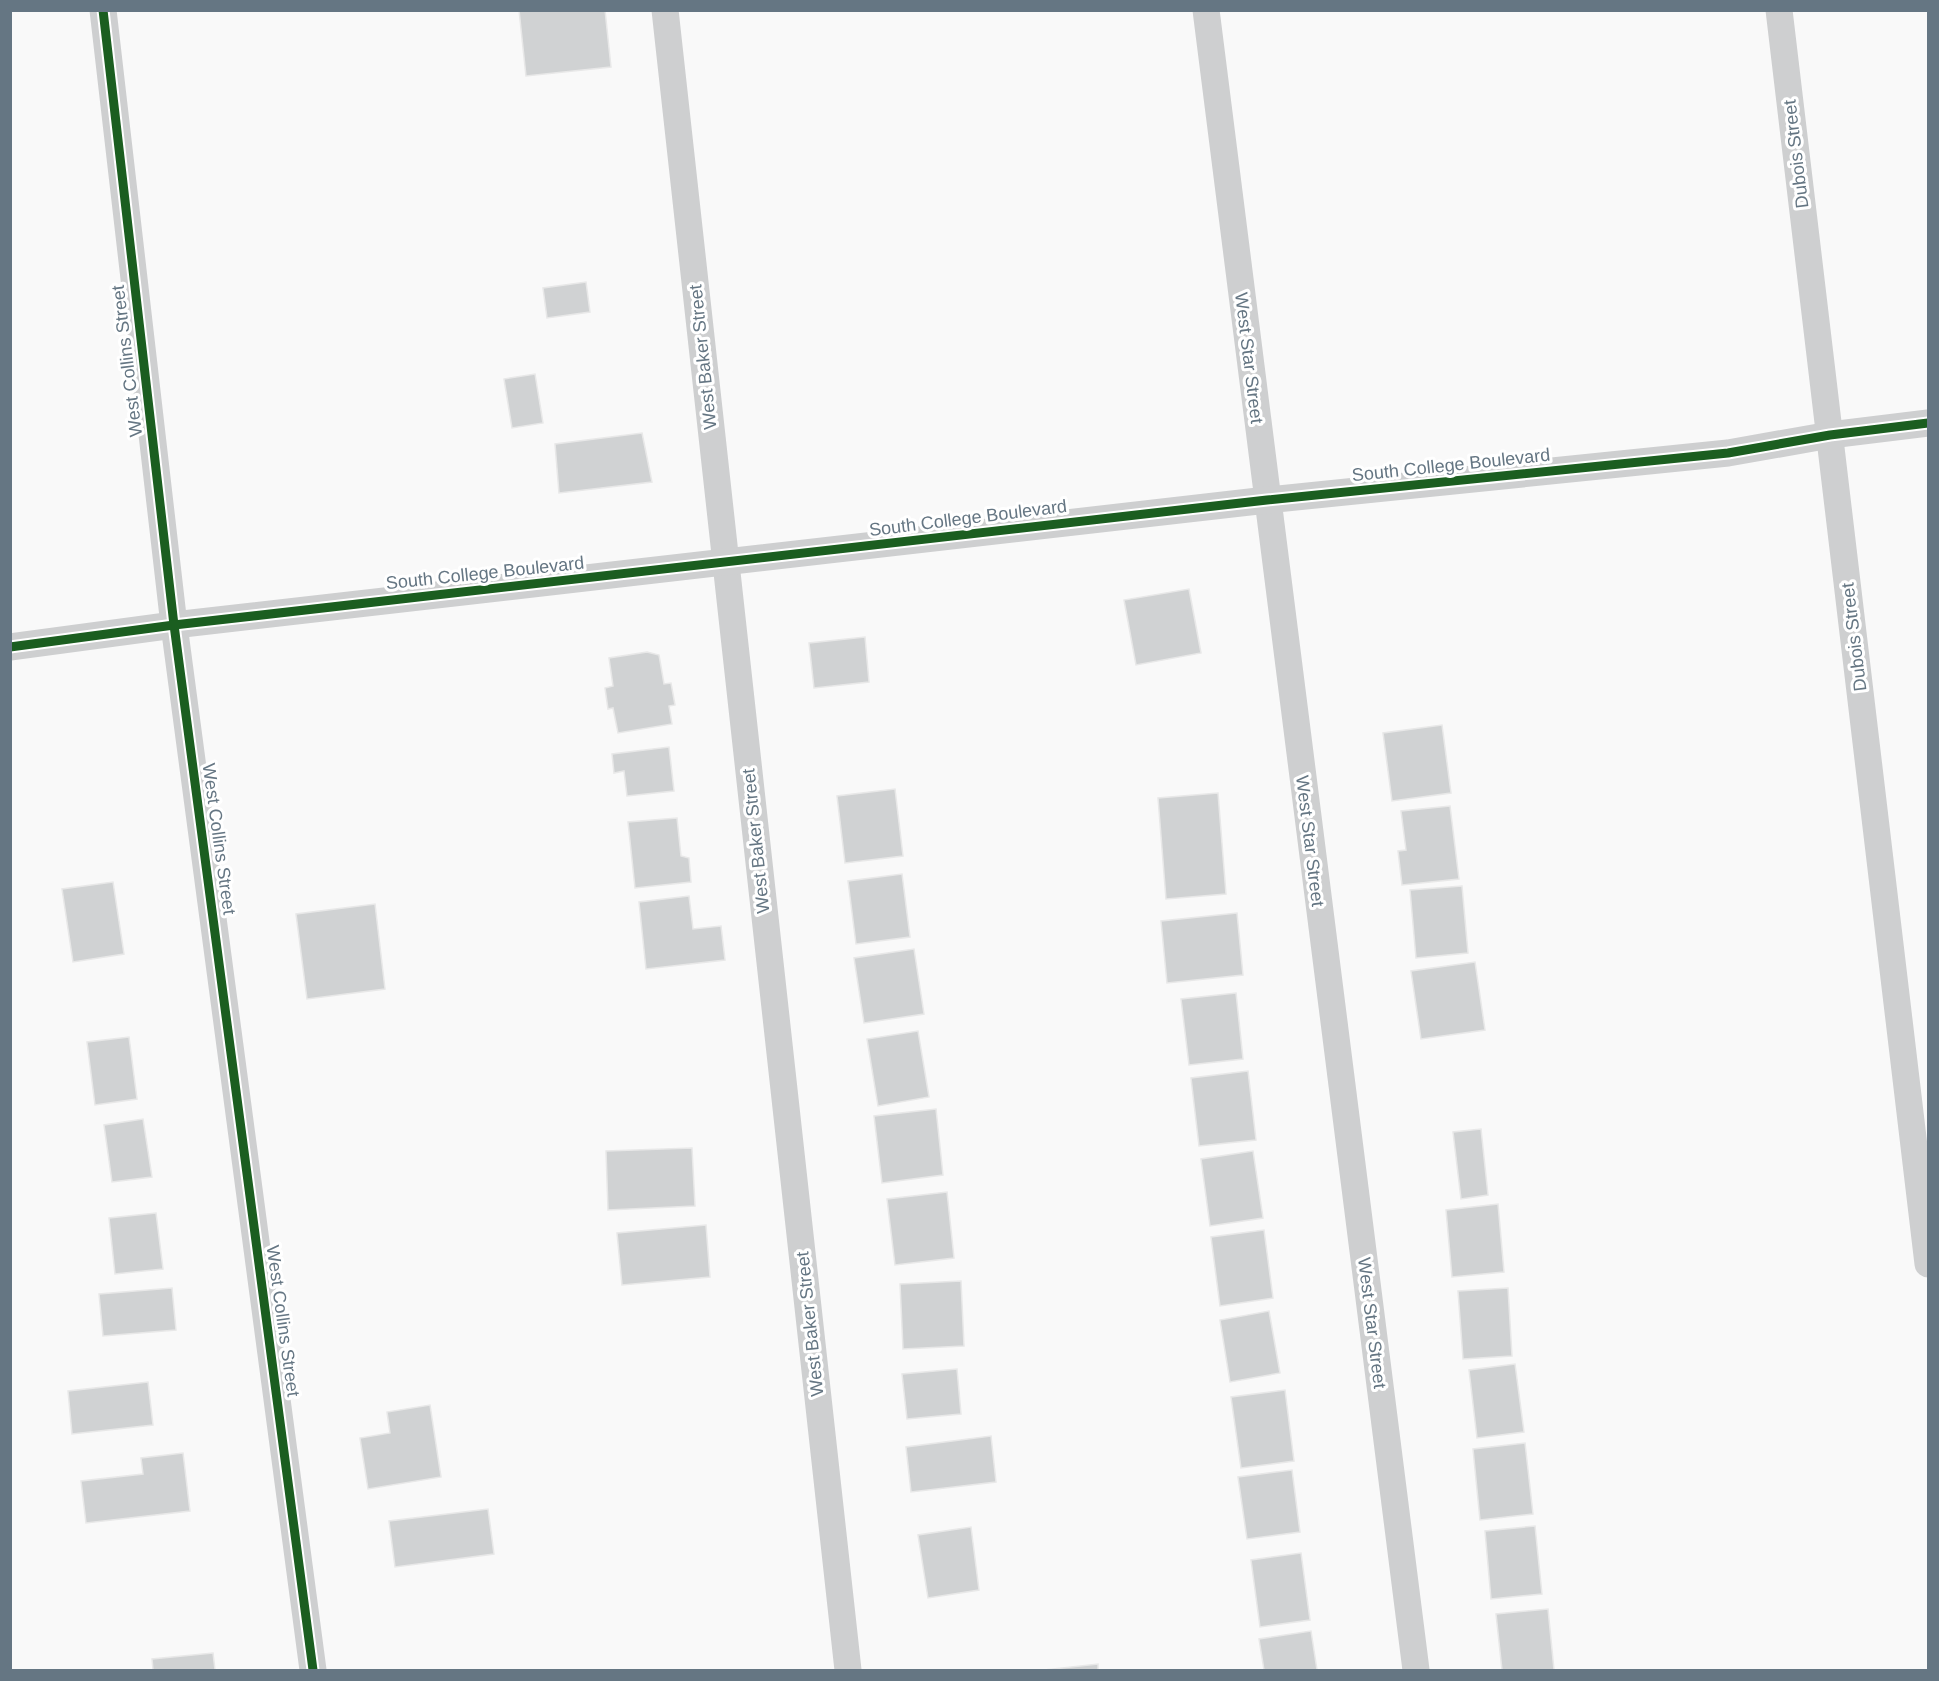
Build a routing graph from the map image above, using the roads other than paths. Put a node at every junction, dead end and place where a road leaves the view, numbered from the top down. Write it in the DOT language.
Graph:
graph roads {
  1 [pos="103,10"];
  2 [pos="665,10"];
  3 [pos="1206,10"];
  4 [pos="1779,10"];
  5 [pos="1929,423"];
  6 [pos="1830,435"];
  7 [pos="1267,500"];
  8 [pos="725,562"];
  9 [pos="174,625"];
  10 [pos="10,647"];
  11 [pos="1929,1264"];
  12 [pos="313,1671"];
  13 [pos="848,1671"];
  14 [pos="1416,1671"];
  1 -- 9 [label="street, West Collins Street"];
  2 -- 8 [label="street, West Baker Street"];
  3 -- 7 [label="street, West Star Street"];
  4 -- 6 [label="street, Dubois Street"];
  5 -- 6 [label="street, South College Boulevard"];
  6 -- 7 [label="street, South College Boulevard"];
  6 -- 11 [label="street, Dubois Street"];
  7 -- 8 [label="street, South College Boulevard"];
  7 -- 14 [label="street, West Star Street"];
  8 -- 9 [label="street, South College Boulevard"];
  8 -- 13 [label="street, West Baker Street"];
  9 -- 10 [label="street, South College Boulevard"];
  9 -- 12 [label="street, West Collins Street"];
}
